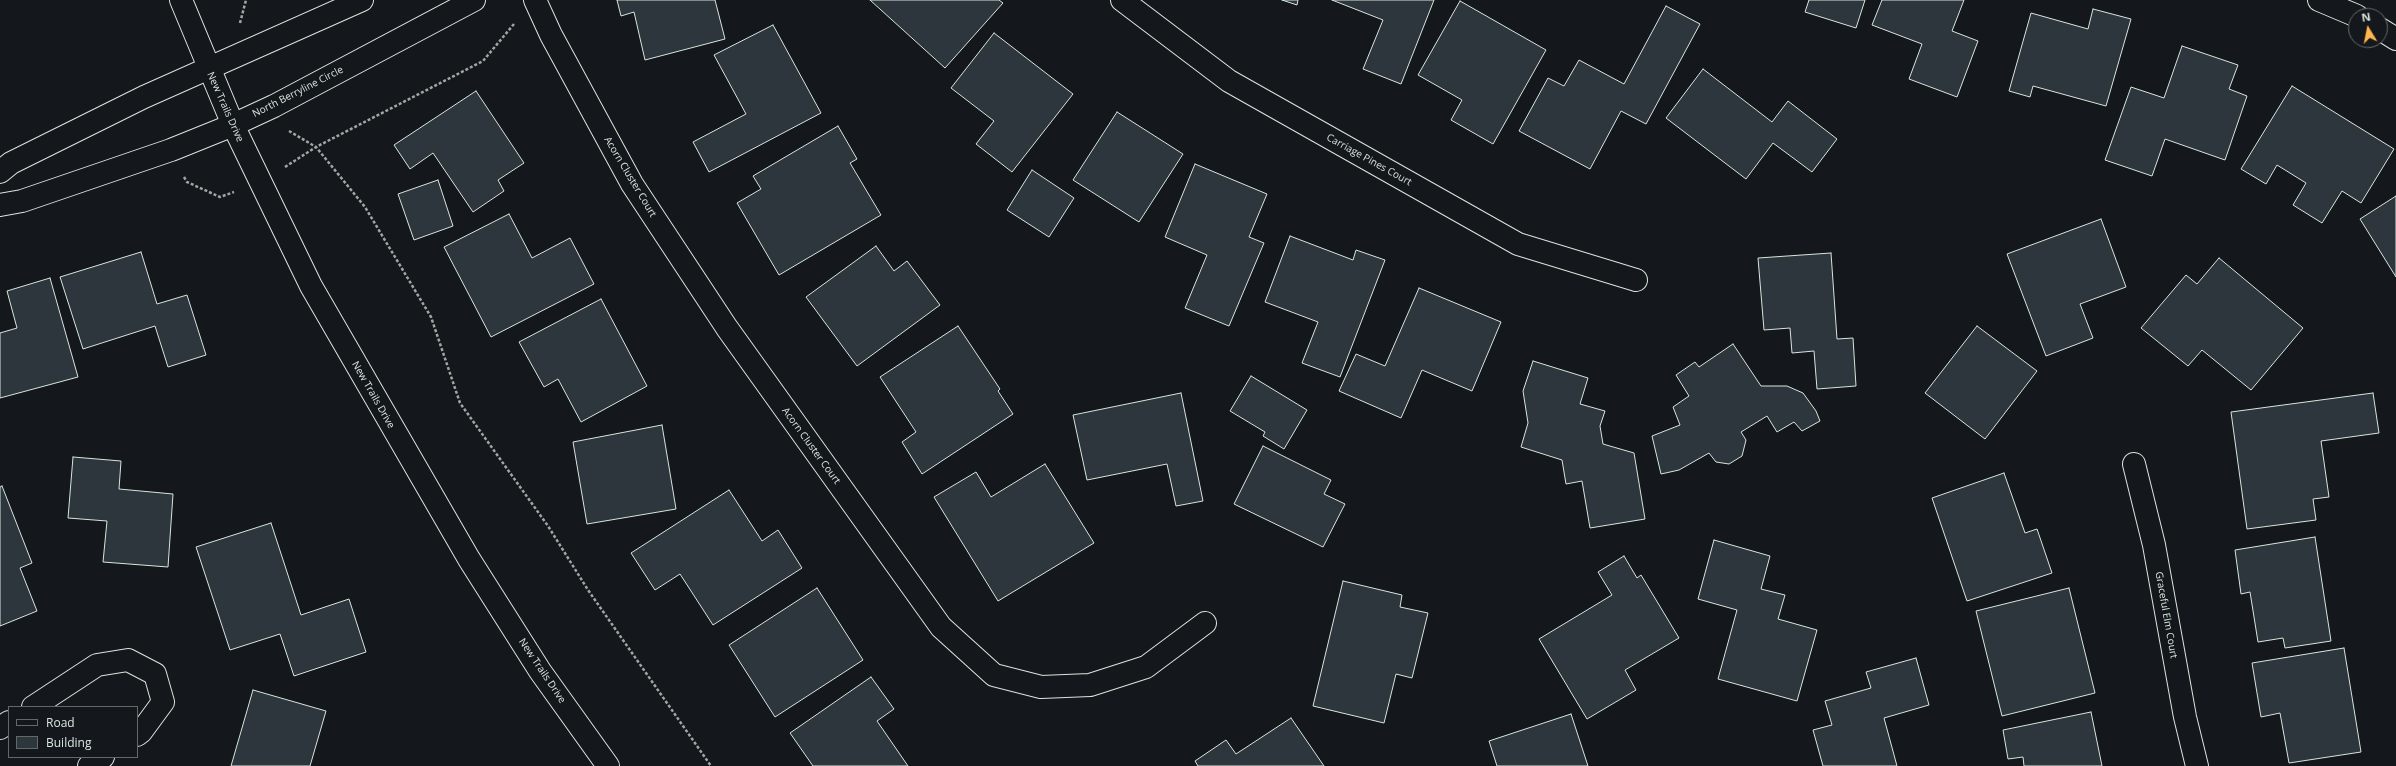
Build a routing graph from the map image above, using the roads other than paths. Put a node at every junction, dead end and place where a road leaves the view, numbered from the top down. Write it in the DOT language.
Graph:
graph roads {
  1 [pos="181,0"];
  2 [pos="362,0"];
  3 [pos="474,0"];
  4 [pos="535,0"];
  5 [pos="1122,0"];
  6 [pos="2319,0"];
  7 [pos="2349,8"];
  8 [pos="208,67"];
  9 [pos="233,125"];
  10 [pos="0,172"];
  11 [pos="0,205"];
  12 [pos="1636,280"];
  13 [pos="2134,464"];
  14 [pos="1205,623"];
  15 [pos="35,706"];
  16 [pos="138,734"];
  17 [pos="101,758"];
  18 [pos="89,766"];
  19 [pos="608,766"];
  20 [pos="2197,766"];
  1 -- 8 [label="street, New Trails Drive"];
  2 -- 8 [label="street"];
  3 -- 9 [label="street, North Berryline Circle"];
  4 -- 14 [label="street, Acorn Cluster Court"];
  5 -- 12 [label="street, Carriage Pines Court"];
  6 -- 7 [label="street"];
  8 -- 9 [label="street, New Trails Drive"];
  8 -- 10 [label="street"];
  9 -- 11 [label="street, North Berryline Circle"];
  9 -- 19 [label="street, New Trails Drive"];
  13 -- 20 [label="street, Graceful Elm Court"];
  15 -- 16 [label="street"];
  17 -- 18 [label="street"];
}
